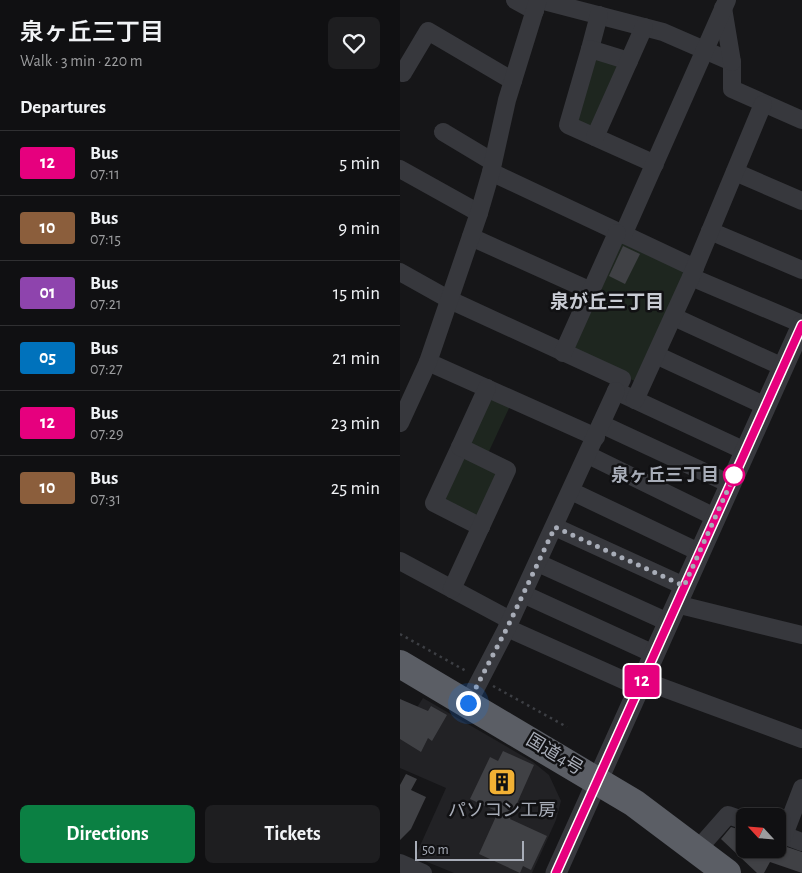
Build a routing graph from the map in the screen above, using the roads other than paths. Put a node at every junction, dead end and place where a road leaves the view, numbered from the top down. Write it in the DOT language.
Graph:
graph roads {
  1 [pos="515,0"];
  2 [pos="538,4"];
  3 [pos="725,4"];
  4 [pos="599,15"];
  5 [pos="644,27"];
  6 [pos="590,49"];
  7 [pos="705,50"];
  8 [pos="629,61"];
  9 [pos="732,62"];
  10 [pos="400,71"];
  11 [pos="513,80"];
  12 [pos="763,104"];
  13 [pos="802,120"];
  14 [pos="443,132"];
  15 [pos="595,137"];
  16 [pos="655,164"];
  17 [pos="492,167"];
  18 [pos="400,169"];
  19 [pos="735,172"];
  20 [pos="802,201"];
  21 [pos="479,213"];
  22 [pos="710,231"];
  23 [pos="620,234"];
  24 [pos="471,237"];
  25 [pos="802,270"];
  26 [pos="400,272"];
  27 [pos="693,272"];
  28 [pos="591,291"];
  29 [pos="450,300"];
  30 [pos="674,317"];
  31 [pos="802,325"];
  32 [pos="563,353"];
  33 [pos="656,355"];
  34 [pos="428,362"];
  35 [pos="784,367"];
  36 [pos="487,388"];
  37 [pos="616,391"];
  38 [pos="635,400"];
  39 [pos="405,402"];
  40 [pos="766,406"];
  41 [pos="400,423"];
  42 [pos="598,431"];
  43 [pos="460,447"];
  44 [pos="745,451"];
  45 [pos="588,455"];
  46 [pos="730,484"];
  47 [pos="571,491"];
  48 [pos="715,517"];
  49 [pos="481,526"];
  50 [pos="555,527"];
  51 [pos="699,552"];
  52 [pos="400,561"];
  53 [pos="538,562"];
  54 [pos="452,589"];
  55 [pos="523,594"];
  56 [pos="676,604"];
  57 [pos="509,624"];
  58 [pos="802,635"];
  59 [pos="654,654"];
  60 [pos="400,664"];
  61 [pos="641,684"];
  62 [pos="468,703"];
  63 [pos="802,739"];
  64 [pos="598,780"];
  65 [pos="801,795"];
  66 [pos="736,818"];
  67 [pos="786,824"];
  68 [pos="786,836"];
  69 [pos="802,842"];
  70 [pos="698,849"];
  71 [pos="400,863"];
  72 [pos="423,873"];
  73 [pos="556,873"];
  74 [pos="727,873"];
  1 -- 2 [label="street"];
  2 -- 4 [label="street"];
  2 -- 11 [label="street"];
  3 -- 7 [label="street"];
  3 -- 9 [label="street"];
  4 -- 5 [label="street"];
  4 -- 6 [label="street"];
  5 -- 7 [label="street"];
  5 -- 8 [label="street"];
  6 -- 8 [label="street"];
  6 -- 15 [label="street"];
  7 -- 9 [label="street"];
  7 -- 16 [label="street"];
  8 -- 15 [label="street"];
  9 -- 12 [label="street"];
  10 -- 11 [label="street"];
  11 -- 17 [label="street"];
  12 -- 13 [label="street"];
  12 -- 19 [label="street"];
  14 -- 17 [label="street"];
  15 -- 16 [label="street"];
  16 -- 23 [label="street"];
  17 -- 21 [label="street"];
  17 -- 23 [label="street"];
  18 -- 21 [label="street"];
  19 -- 20 [label="street"];
  19 -- 22 [label="street"];
  21 -- 24 [label="street"];
  22 -- 25 [label="street"];
  22 -- 27 [label="street"];
  23 -- 27 [label="street"];
  23 -- 28 [label="street"];
  24 -- 28 [label="street"];
  24 -- 29 [label="street"];
  26 -- 29 [label="street"];
  27 -- 30 [label="street"];
  27 -- 31 [label="street"];
  28 -- 32 [label="street"];
  29 -- 32 [label="street"];
  29 -- 34 [label="street"];
  30 -- 33 [label="street"];
  30 -- 35 [label="street"];
  31 -- 35 [label="street"];
  32 -- 37 [label="street"];
  33 -- 38 [label="street"];
  33 -- 40 [label="street"];
  34 -- 36 [label="street"];
  34 -- 39 [label="street"];
  35 -- 40 [label="street"];
  36 -- 42 [label="street"];
  36 -- 43 [label="street"];
  37 -- 38 [label="street"];
  37 -- 42 [label="street"];
  38 -- 44 [label="street"];
  39 -- 41 [label="street"];
  40 -- 44 [label="street"];
  42 -- 45 [label="street"];
  42 -- 46 [label="street"];
  43 -- 49 [label="street"];
  43 -- 49 [label="street"];
  44 -- 46 [label="street"];
  45 -- 47 [label="street"];
  45 -- 48 [label="street"];
  46 -- 48 [label="street"];
  47 -- 50 [label="street"];
  47 -- 51 [label="street"];
  48 -- 51 [label="street"];
  49 -- 54 [label="street"];
  50 -- 53 [label="street"];
  50 -- 56 [label="street"];
  51 -- 56 [label="street"];
  52 -- 54 [label="street"];
  53 -- 55 [label="street"];
  53 -- 56 [label="street"];
  54 -- 57 [label="street"];
  55 -- 57 [label="street"];
  55 -- 59 [label="street"];
  56 -- 58 [label="street"];
  56 -- 59 [label="street"];
  57 -- 61 [label="street"];
  57 -- 62 [label="street"];
  59 -- 61 [label="street"];
  60 -- 62 [label="highway, 国道4号"];
  61 -- 63 [label="street"];
  61 -- 64 [label="street"];
  62 -- 64 [label="highway, 国道4号"];
  64 -- 70 [label="highway, 国道4号"];
  64 -- 73 [label="street"];
  65 -- 67 [label="street"];
  66 -- 70 [label="street"];
  68 -- 69 [label="street"];
  70 -- 74 [label="highway, 国道4号"];
  71 -- 72 [label="street"];
}
